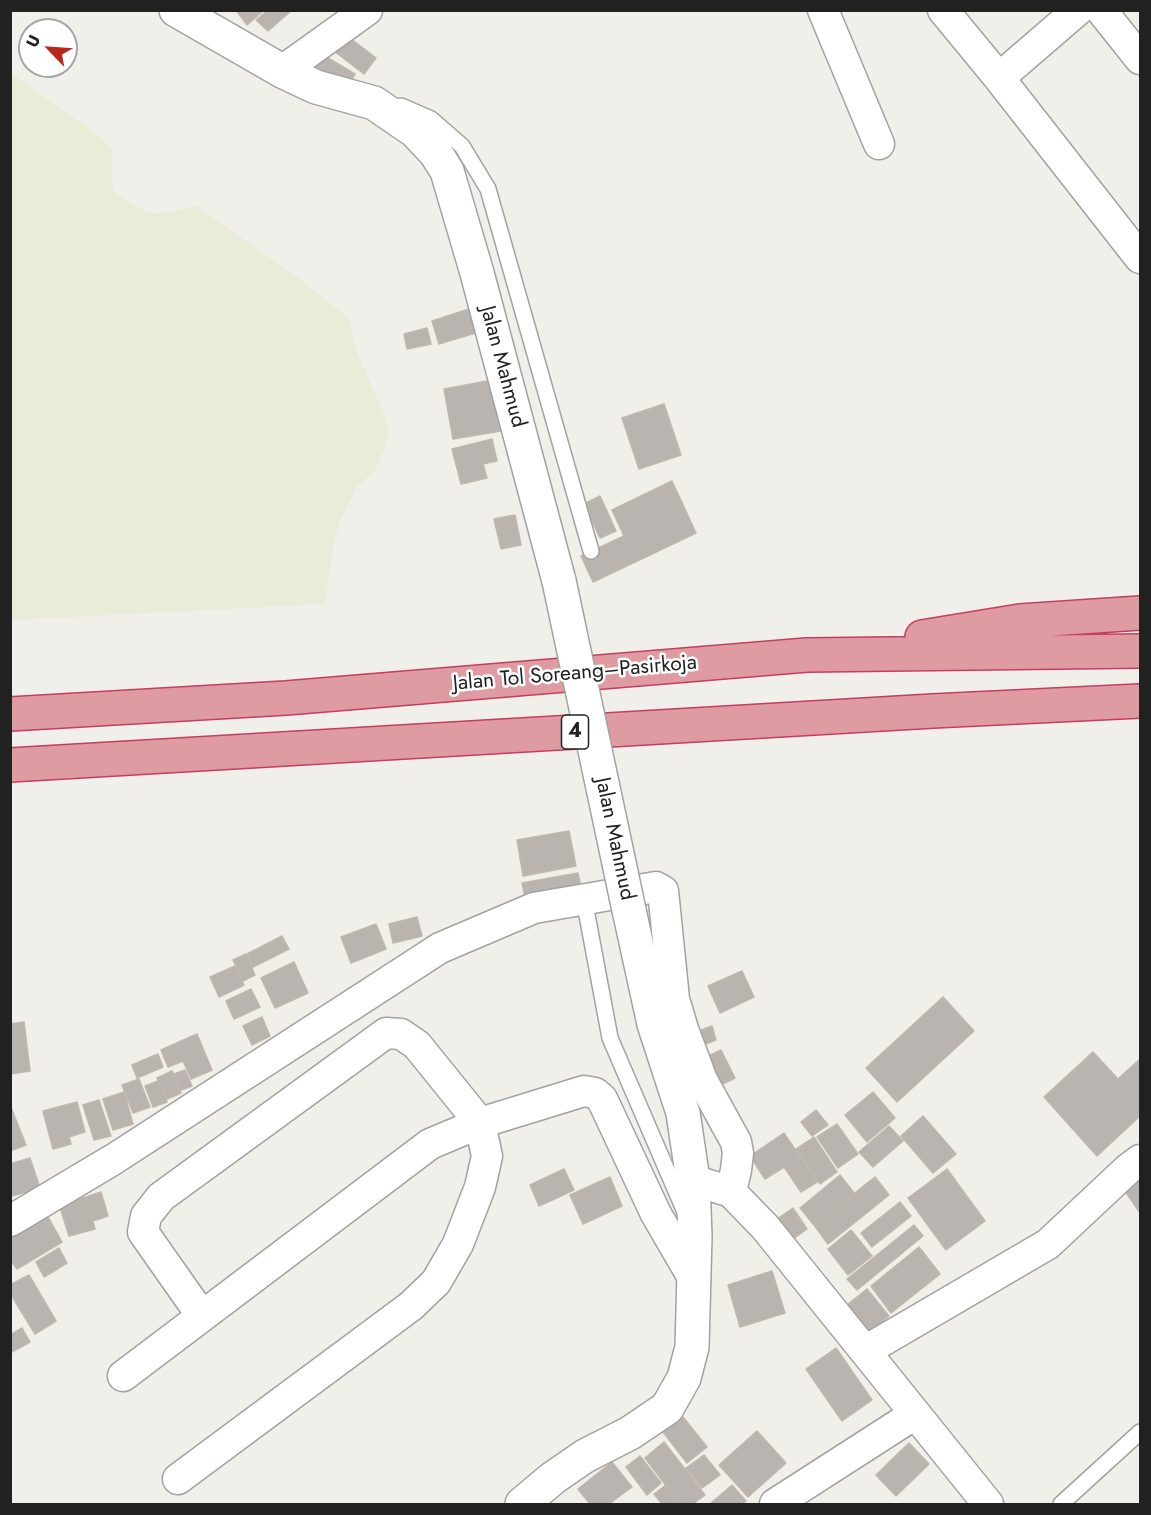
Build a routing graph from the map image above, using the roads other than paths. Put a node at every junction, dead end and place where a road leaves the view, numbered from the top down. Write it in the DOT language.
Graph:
graph roads {
  1 [pos="177,10"];
  2 [pos="367,10"];
  3 [pos="823,10"];
  4 [pos="943,10"];
  5 [pos="1078,10"];
  6 [pos="1101,10"];
  7 [pos="1140,59"];
  8 [pos="282,71"];
  9 [pos="999,78"];
  10 [pos="374,103"];
  11 [pos="879,144"];
  12 [pos="1140,258"];
  13 [pos="591,551"];
  14 [pos="1140,613"];
  15 [pos="1140,651"];
  16 [pos="807,655"];
  17 [pos="1140,701"];
  18 [pos="10,714"];
  19 [pos="10,765"];
  20 [pos="584,898"];
  21 [pos="480,1123"];
  22 [pos="1140,1160"];
  23 [pos="693,1180"];
  24 [pos="731,1192"];
  25 [pos="10,1221"];
  26 [pos="695,1237"];
  27 [pos="695,1281"];
  28 [pos="202,1316"];
  29 [pos="865,1351"];
  30 [pos="123,1376"];
  31 [pos="915,1414"];
  32 [pos="1140,1432"];
  33 [pos="178,1479"];
  34 [pos="522,1504"];
  35 [pos="775,1504"];
  36 [pos="988,1504"];
  37 [pos="1062,1504"];
  1 -- 8 [label="street, Jalan Mahmud"];
  2 -- 8 [label="street"];
  3 -- 11 [label="street"];
  4 -- 9 [label="street"];
  5 -- 9 [label="street"];
  6 -- 7 [label="street"];
  8 -- 10 [label="street, Jalan Mahmud"];
  9 -- 12 [label="street"];
  10 -- 13 [label="lane"];
  10 -- 23 [label="street, Jalan Mahmud, bridge"];
  14 -- 16 [label="highway"];
  15 -- 16 [label="highway, Jalan Tol Soreang–Pasirkoja"];
  16 -- 18 [label="highway, Jalan Tol Soreang–Pasirkoja"];
  17 -- 19 [label="highway, 4"];
  20 -- 24 [label="street"];
  20 -- 25 [label="street"];
  20 -- 26 [label="lane"];
  21 -- 27 [label="street"];
  21 -- 28 [label="street"];
  21 -- 28 [label="street"];
  21 -- 33 [label="street"];
  22 -- 29 [label="street"];
  23 -- 24 [label="street"];
  23 -- 26 [label="street, Jalan Mahmud"];
  24 -- 29 [label="street"];
  26 -- 27 [label="street, Jalan Mahmud"];
  27 -- 34 [label="street, Jalan Mahmud"];
  28 -- 30 [label="street"];
  29 -- 31 [label="street"];
  31 -- 35 [label="street"];
  31 -- 36 [label="street"];
  32 -- 37 [label="lane"];
}
